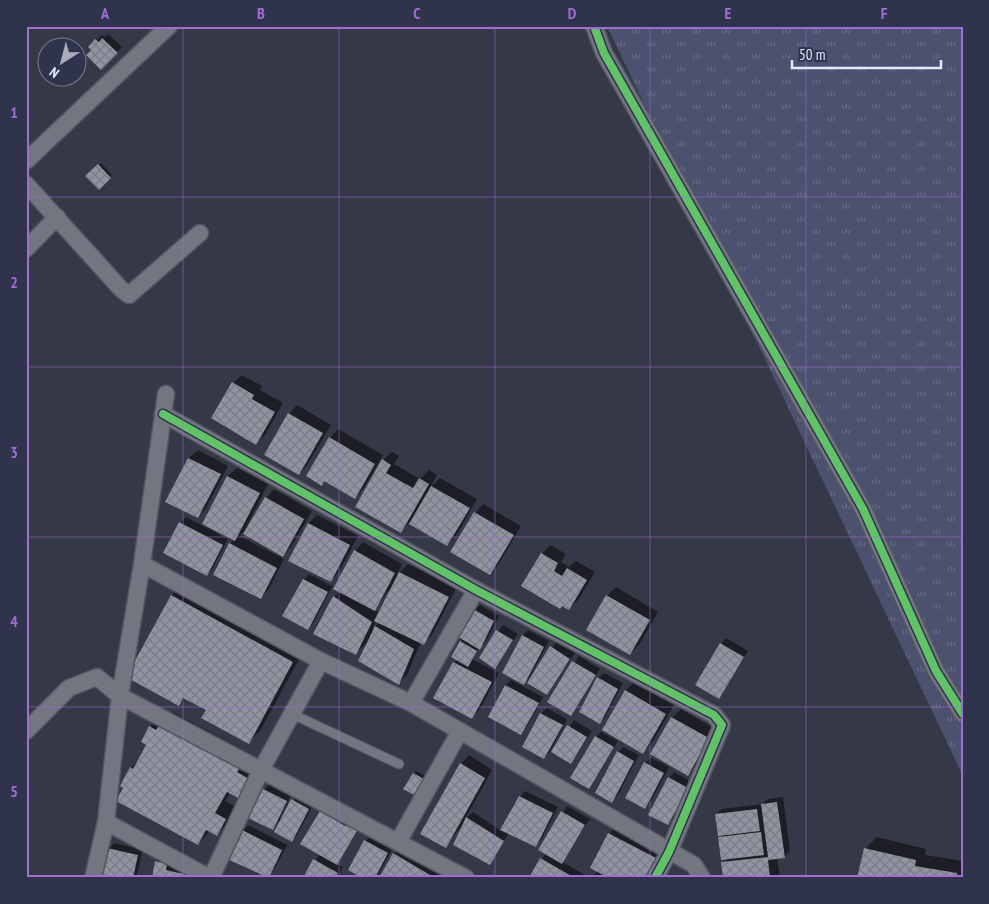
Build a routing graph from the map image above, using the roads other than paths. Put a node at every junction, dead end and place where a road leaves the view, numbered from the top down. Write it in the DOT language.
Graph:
graph roads {
  1 [pos="169,26"];
  2 [pos="594,26"];
  3 [pos="26,161"];
  4 [pos="26,184"];
  5 [pos="57,217"];
  6 [pos="200,233"];
  7 [pos="26,249"];
  8 [pos="166,394"];
  9 [pos="163,414"];
  10 [pos="142,564"];
  11 [pos="476,590"];
  12 [pos="321,661"];
  13 [pos="120,696"];
  14 [pos="411,703"];
  15 [pos="292,714"];
  16 [pos="963,714"];
  17 [pos="26,731"];
  18 [pos="460,731"];
  19 [pos="399,764"];
  20 [pos="261,770"];
  21 [pos="106,822"];
  22 [pos="398,842"];
  23 [pos="669,852"];
  24 [pos="93,878"];
  25 [pos="210,878"];
  26 [pos="466,878"];
  27 [pos="656,878"];
  28 [pos="702,878"];
  1 -- 3 [label="street"];
  2 -- 16 [label="street"];
  4 -- 5 [label="street"];
  5 -- 6 [label="street"];
  5 -- 7 [label="street"];
  8 -- 9 [label="street"];
  9 -- 10 [label="street"];
  9 -- 11 [label="street"];
  10 -- 12 [label="street"];
  10 -- 13 [label="street"];
  11 -- 14 [label="street"];
  11 -- 23 [label="street"];
  12 -- 14 [label="street"];
  12 -- 15 [label="street"];
  13 -- 17 [label="street"];
  13 -- 20 [label="street"];
  13 -- 21 [label="street"];
  14 -- 18 [label="street"];
  15 -- 19 [label="lane"];
  15 -- 20 [label="street"];
  18 -- 22 [label="street"];
  18 -- 23 [label="street"];
  20 -- 22 [label="street"];
  20 -- 25 [label="street"];
  21 -- 24 [label="street"];
  21 -- 25 [label="street"];
  22 -- 26 [label="street"];
  23 -- 27 [label="street"];
  23 -- 28 [label="street"];
}
